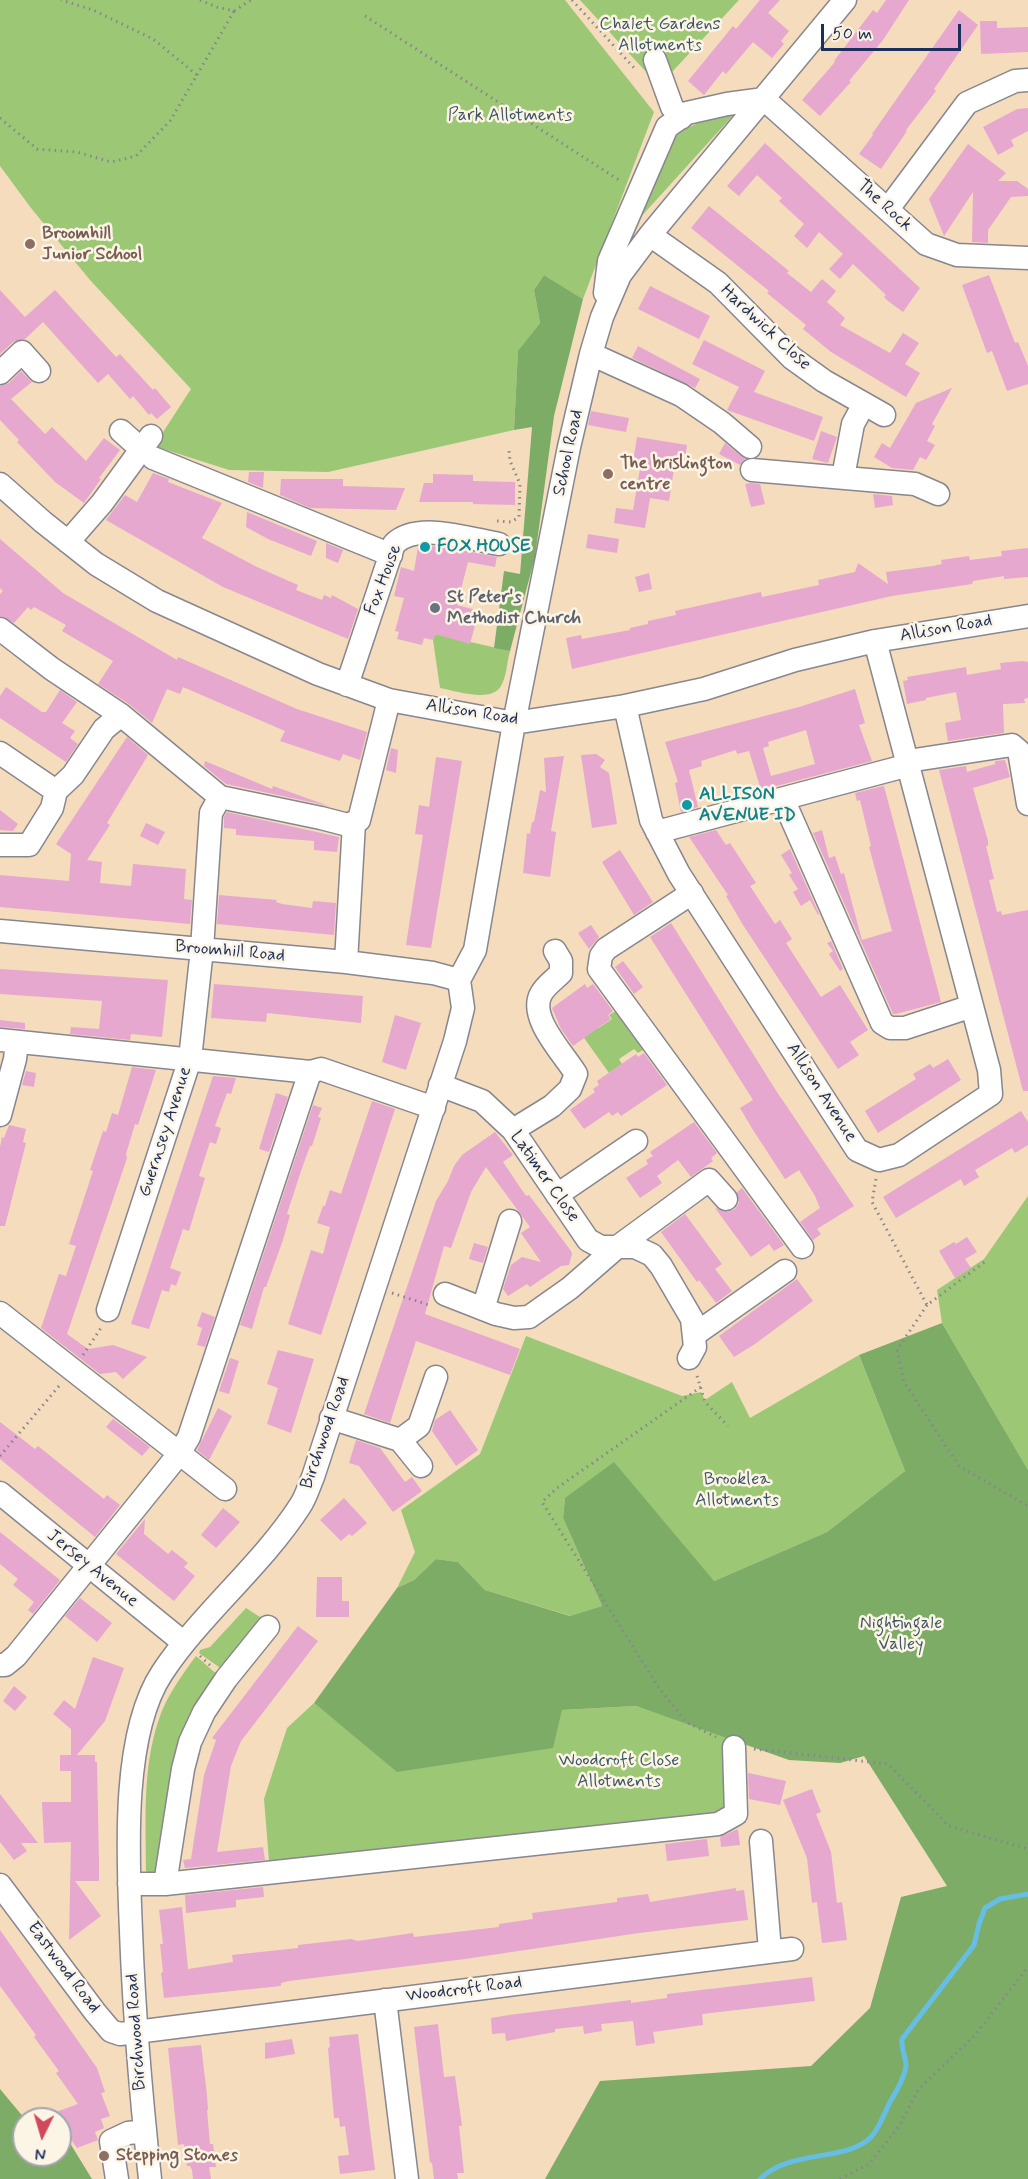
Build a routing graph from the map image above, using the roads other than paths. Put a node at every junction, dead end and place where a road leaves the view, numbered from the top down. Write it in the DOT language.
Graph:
graph roads {
  1 [pos="845,0"];
  2 [pos="648,67"];
  3 [pos="1028,80"];
  4 [pos="764,99"];
  5 [pos="681,118"];
  6 [pos="888,209"];
  7 [pos="650,235"];
  8 [pos="1027,262"];
  9 [pos="602,317"];
  10 [pos="591,354"];
  11 [pos="39,371"];
  12 [pos="0,373"];
  13 [pos="864,404"];
  14 [pos="884,415"];
  15 [pos="121,431"];
  16 [pos="750,447"];
  17 [pos="148,448"];
  18 [pos="752,470"];
  19 [pos="843,477"];
  20 [pos="0,484"];
  21 [pos="938,494"];
  22 [pos="68,542"];
  23 [pos="499,544"];
  24 [pos="391,555"];
  25 [pos="1028,616"];
  26 [pos="0,629"];
  27 [pos="875,641"];
  28 [pos="347,685"];
  29 [pos="389,700"];
  30 [pos="625,706"];
  31 [pos="121,715"];
  32 [pos="514,723"];
  33 [pos="0,753"];
  34 [pos="909,763"];
  35 [pos="56,791"];
  36 [pos="220,797"];
  37 [pos="783,799"];
  38 [pos="1028,804"];
  39 [pos="354,823"];
  40 [pos="657,832"];
  41 [pos="0,845"];
  42 [pos="692,893"];
  43 [pos="0,931"];
  44 [pos="202,949"];
  45 [pos="555,951"];
  46 [pos="346,962"];
  47 [pos="459,980"];
  48 [pos="972,1006"];
  49 [pos="8,1041"];
  50 [pos="190,1059"];
  51 [pos="310,1072"];
  52 [pos="440,1085"];
  53 [pos="434,1108"];
  54 [pos="0,1115"];
  55 [pos="513,1130"];
  56 [pos="636,1141"];
  57 [pos="557,1195"];
  58 [pos="726,1200"];
  59 [pos="510,1221"];
  60 [pos="802,1247"];
  61 [pos="616,1248"];
  62 [pos="785,1271"];
  63 [pos="445,1294"];
  64 [pos="483,1309"];
  65 [pos="108,1310"];
  66 [pos="0,1314"];
  67 [pos="694,1335"];
  68 [pos="689,1358"];
  69 [pos="436,1377"];
  70 [pos="331,1418"];
  71 [pos="400,1440"];
  72 [pos="179,1454"];
  73 [pos="421,1467"];
  74 [pos="225,1489"];
  75 [pos="0,1493"];
  76 [pos="89,1567"];
  77 [pos="268,1627"];
  78 [pos="184,1643"];
  79 [pos="0,1665"];
  80 [pos="734,1747"];
  81 [pos="761,1841"];
  82 [pos="129,1884"];
  83 [pos="165,1884"];
  84 [pos="0,1885"];
  85 [pos="384,2000"];
  86 [pos="135,2031"];
  87 [pos="145,2131"];
  88 [pos="117,2179"];
  89 [pos="150,2179"];
  90 [pos="407,2179"];
  1 -- 4 [label="street, School Road"];
  2 -- 5 [label="street"];
  3 -- 6 [label="street"];
  4 -- 5 [label="street"];
  4 -- 6 [label="street, The Rock"];
  4 -- 7 [label="street, School Road"];
  5 -- 9 [label="street"];
  6 -- 8 [label="street, The Rock"];
  7 -- 9 [label="street, School Road"];
  7 -- 13 [label="street, Hardwick Close"];
  9 -- 10 [label="street, School Road"];
  10 -- 16 [label="street"];
  10 -- 32 [label="street, School Road"];
  11 -- 12 [label="street"];
  13 -- 14 [label="street, Hardwick Close"];
  13 -- 19 [label="street"];
  15 -- 17 [label="street"];
  17 -- 22 [label="street"];
  17 -- 24 [label="street"];
  18 -- 19 [label="street"];
  19 -- 21 [label="street"];
  20 -- 22 [label="street, Allison Road"];
  22 -- 28 [label="street, Allison Road"];
  23 -- 24 [label="street, Fox House"];
  24 -- 28 [label="street, Fox House"];
  25 -- 27 [label="street, Allison Road"];
  26 -- 31 [label="street"];
  27 -- 30 [label="street, Allison Road"];
  27 -- 34 [label="street"];
  28 -- 29 [label="street, Allison Road"];
  29 -- 32 [label="street, Allison Road"];
  29 -- 39 [label="street"];
  30 -- 32 [label="street, Allison Road"];
  30 -- 40 [label="street, Allison Avenue"];
  31 -- 35 [label="street"];
  31 -- 36 [label="street"];
  32 -- 47 [label="street, School Road"];
  33 -- 35 [label="street"];
  34 -- 37 [label="street"];
  34 -- 38 [label="street"];
  34 -- 48 [label="street"];
  35 -- 41 [label="street"];
  36 -- 39 [label="street"];
  36 -- 44 [label="street, Guernsey Avenue"];
  37 -- 40 [label="street"];
  37 -- 48 [label="street"];
  39 -- 46 [label="street"];
  40 -- 42 [label="street, Allison Avenue"];
  42 -- 48 [label="street, Allison Avenue"];
  42 -- 60 [label="street"];
  43 -- 44 [label="street, Broomhill Road"];
  44 -- 46 [label="street, Broomhill Road"];
  44 -- 50 [label="street, Guernsey Avenue"];
  45 -- 55 [label="street"];
  46 -- 47 [label="street, Broomhill Road"];
  47 -- 52 [label="street, Birchwood Road"];
  49 -- 50 [label="street"];
  49 -- 54 [label="street"];
  50 -- 51 [label="street"];
  50 -- 65 [label="street, Guernsey Avenue"];
  51 -- 53 [label="street"];
  51 -- 72 [label="street"];
  52 -- 53 [label="street, Birchwood Road"];
  52 -- 55 [label="street, Latimer Close"];
  53 -- 70 [label="street, Birchwood Road"];
  55 -- 57 [label="street, Latimer Close"];
  56 -- 57 [label="street"];
  57 -- 61 [label="street, Latimer Close"];
  58 -- 61 [label="street"];
  59 -- 64 [label="street"];
  61 -- 64 [label="street"];
  61 -- 67 [label="street, Latimer Close"];
  62 -- 67 [label="street"];
  63 -- 64 [label="street"];
  66 -- 72 [label="street"];
  67 -- 68 [label="street, Latimer Close"];
  69 -- 71 [label="street"];
  70 -- 71 [label="street"];
  70 -- 78 [label="street, Birchwood Road"];
  71 -- 73 [label="street"];
  72 -- 74 [label="street"];
  72 -- 76 [label="street"];
  75 -- 76 [label="street, Jersey Avenue"];
  76 -- 78 [label="street, Jersey Avenue"];
  76 -- 79 [label="street"];
  77 -- 83 [label="street"];
  78 -- 82 [label="street, Birchwood Road"];
  80 -- 83 [label="street"];
  81 -- 85 [label="street, Woodcroft Road"];
  82 -- 83 [label="street"];
  82 -- 86 [label="street, Birchwood Road"];
  84 -- 86 [label="street, Eastwood Road"];
  85 -- 86 [label="street, Woodcroft Road"];
  85 -- 90 [label="street"];
  86 -- 87 [label="street, Birchwood Road"];
  87 -- 88 [label="street"];
  87 -- 89 [label="street, Birchwood Road"];
}
